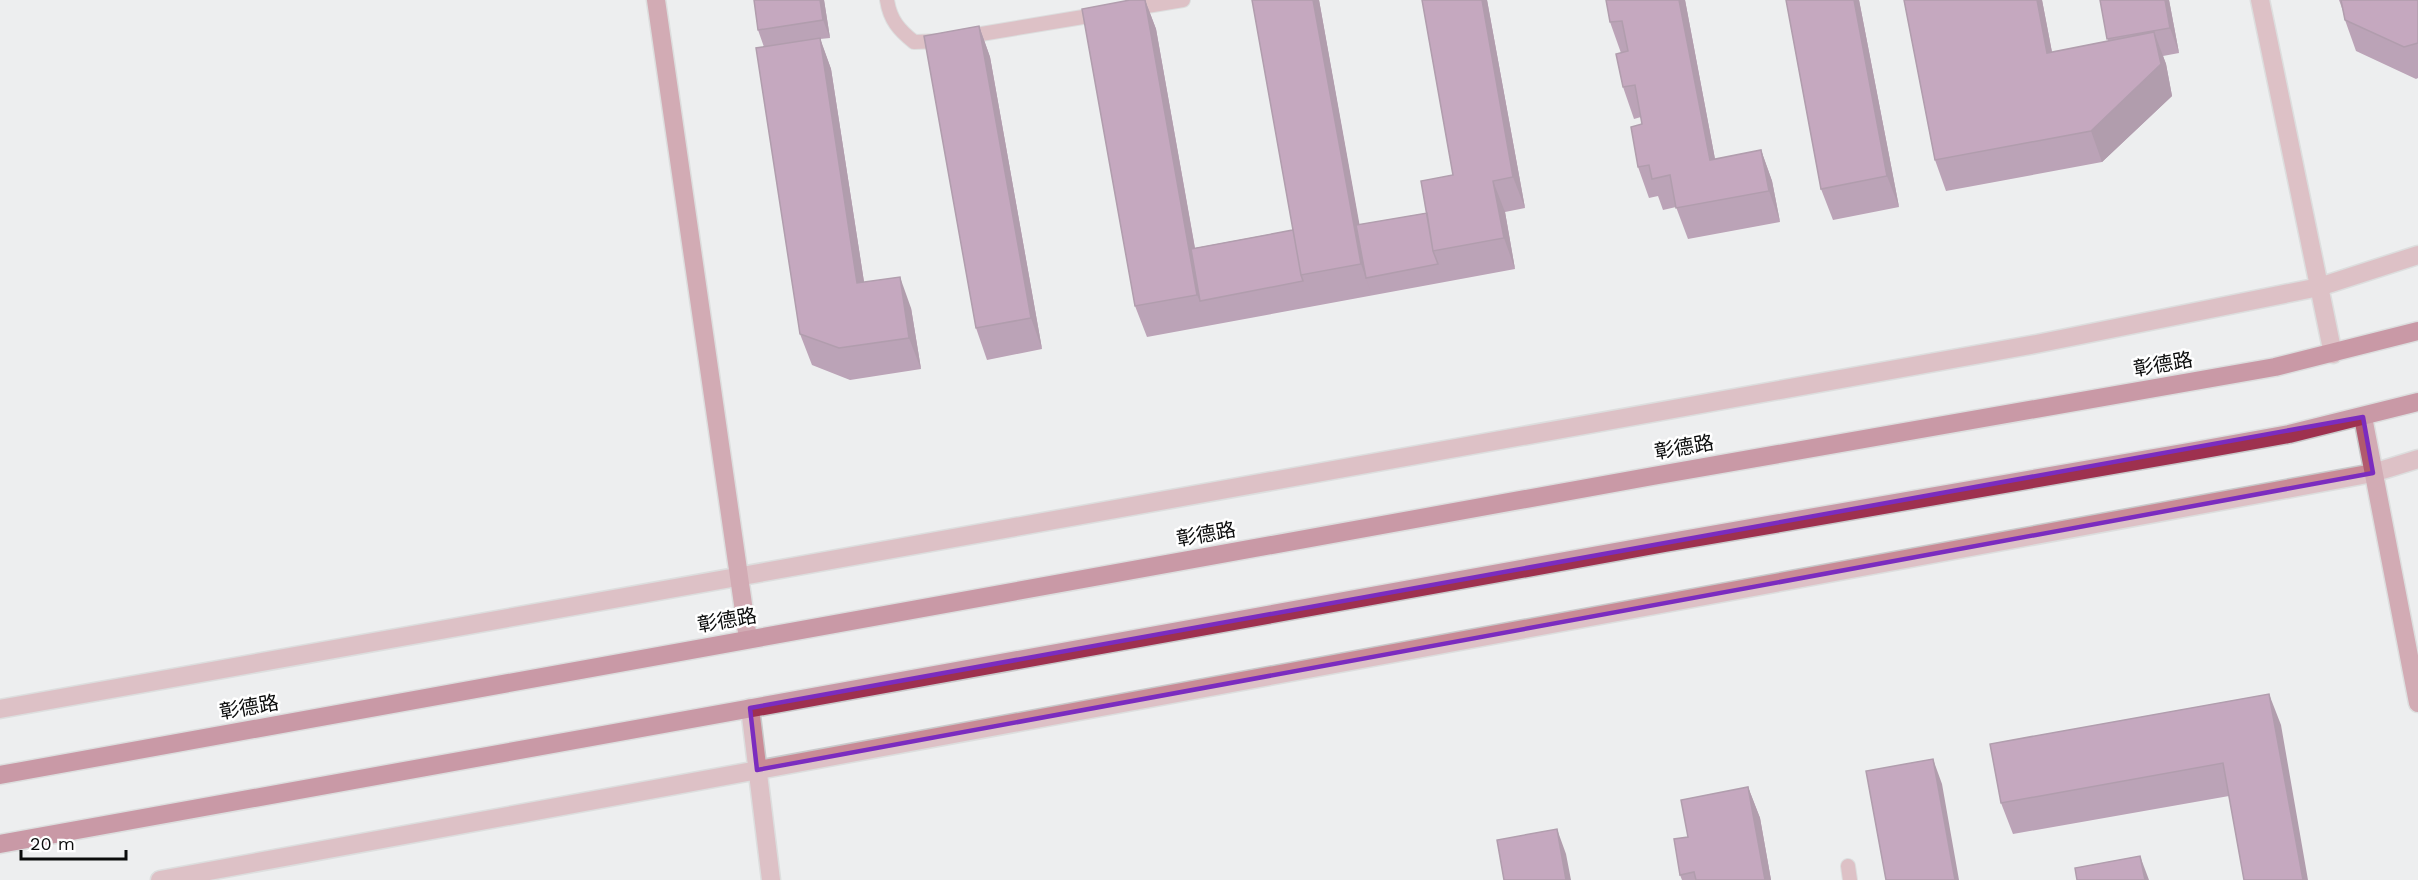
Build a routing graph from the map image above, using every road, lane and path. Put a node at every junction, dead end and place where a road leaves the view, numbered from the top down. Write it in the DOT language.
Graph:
graph roads {
  1 [pos="656,0"];
  2 [pos="887,0"];
  3 [pos="1183,0"];
  4 [pos="2260,0"];
  5 [pos="2418,255"];
  6 [pos="2319,287"];
  7 [pos="2418,331"];
  8 [pos="2333,354"];
  9 [pos="2418,402"];
  10 [pos="2362,417"];
  11 [pos="2418,459"];
  12 [pos="2373,473"];
  13 [pos="739,578"];
  14 [pos="748,639"];
  15 [pos="2418,703"];
  16 [pos="750,708"];
  17 [pos="0,709"];
  18 [pos="757,770"];
  19 [pos="0,775"];
  20 [pos="0,844"];
  21 [pos="160,880"];
  22 [pos="771,880"];
  1 -- 13 [label="street"];
  2 -- 3 [label="lane"];
  4 -- 6 [label="street"];
  5 -- 6 [label="street"];
  6 -- 8 [label="street"];
  6 -- 13 [label="street"];
  7 -- 8 [label="main road, 彰德路"];
  8 -- 14 [label="main road, 彰德路"];
  9 -- 10 [label="main road"];
  10 -- 12 [label="street"];
  10 -- 16 [label="main road"];
  11 -- 12 [label="street"];
  12 -- 15 [label="street"];
  12 -- 18 [label="street"];
  13 -- 14 [label="street"];
  13 -- 17 [label="street"];
  14 -- 19 [label="main road, 彰德路"];
  16 -- 18 [label="street"];
  16 -- 20 [label="main road"];
  18 -- 21 [label="street"];
  18 -- 22 [label="street"];
}
